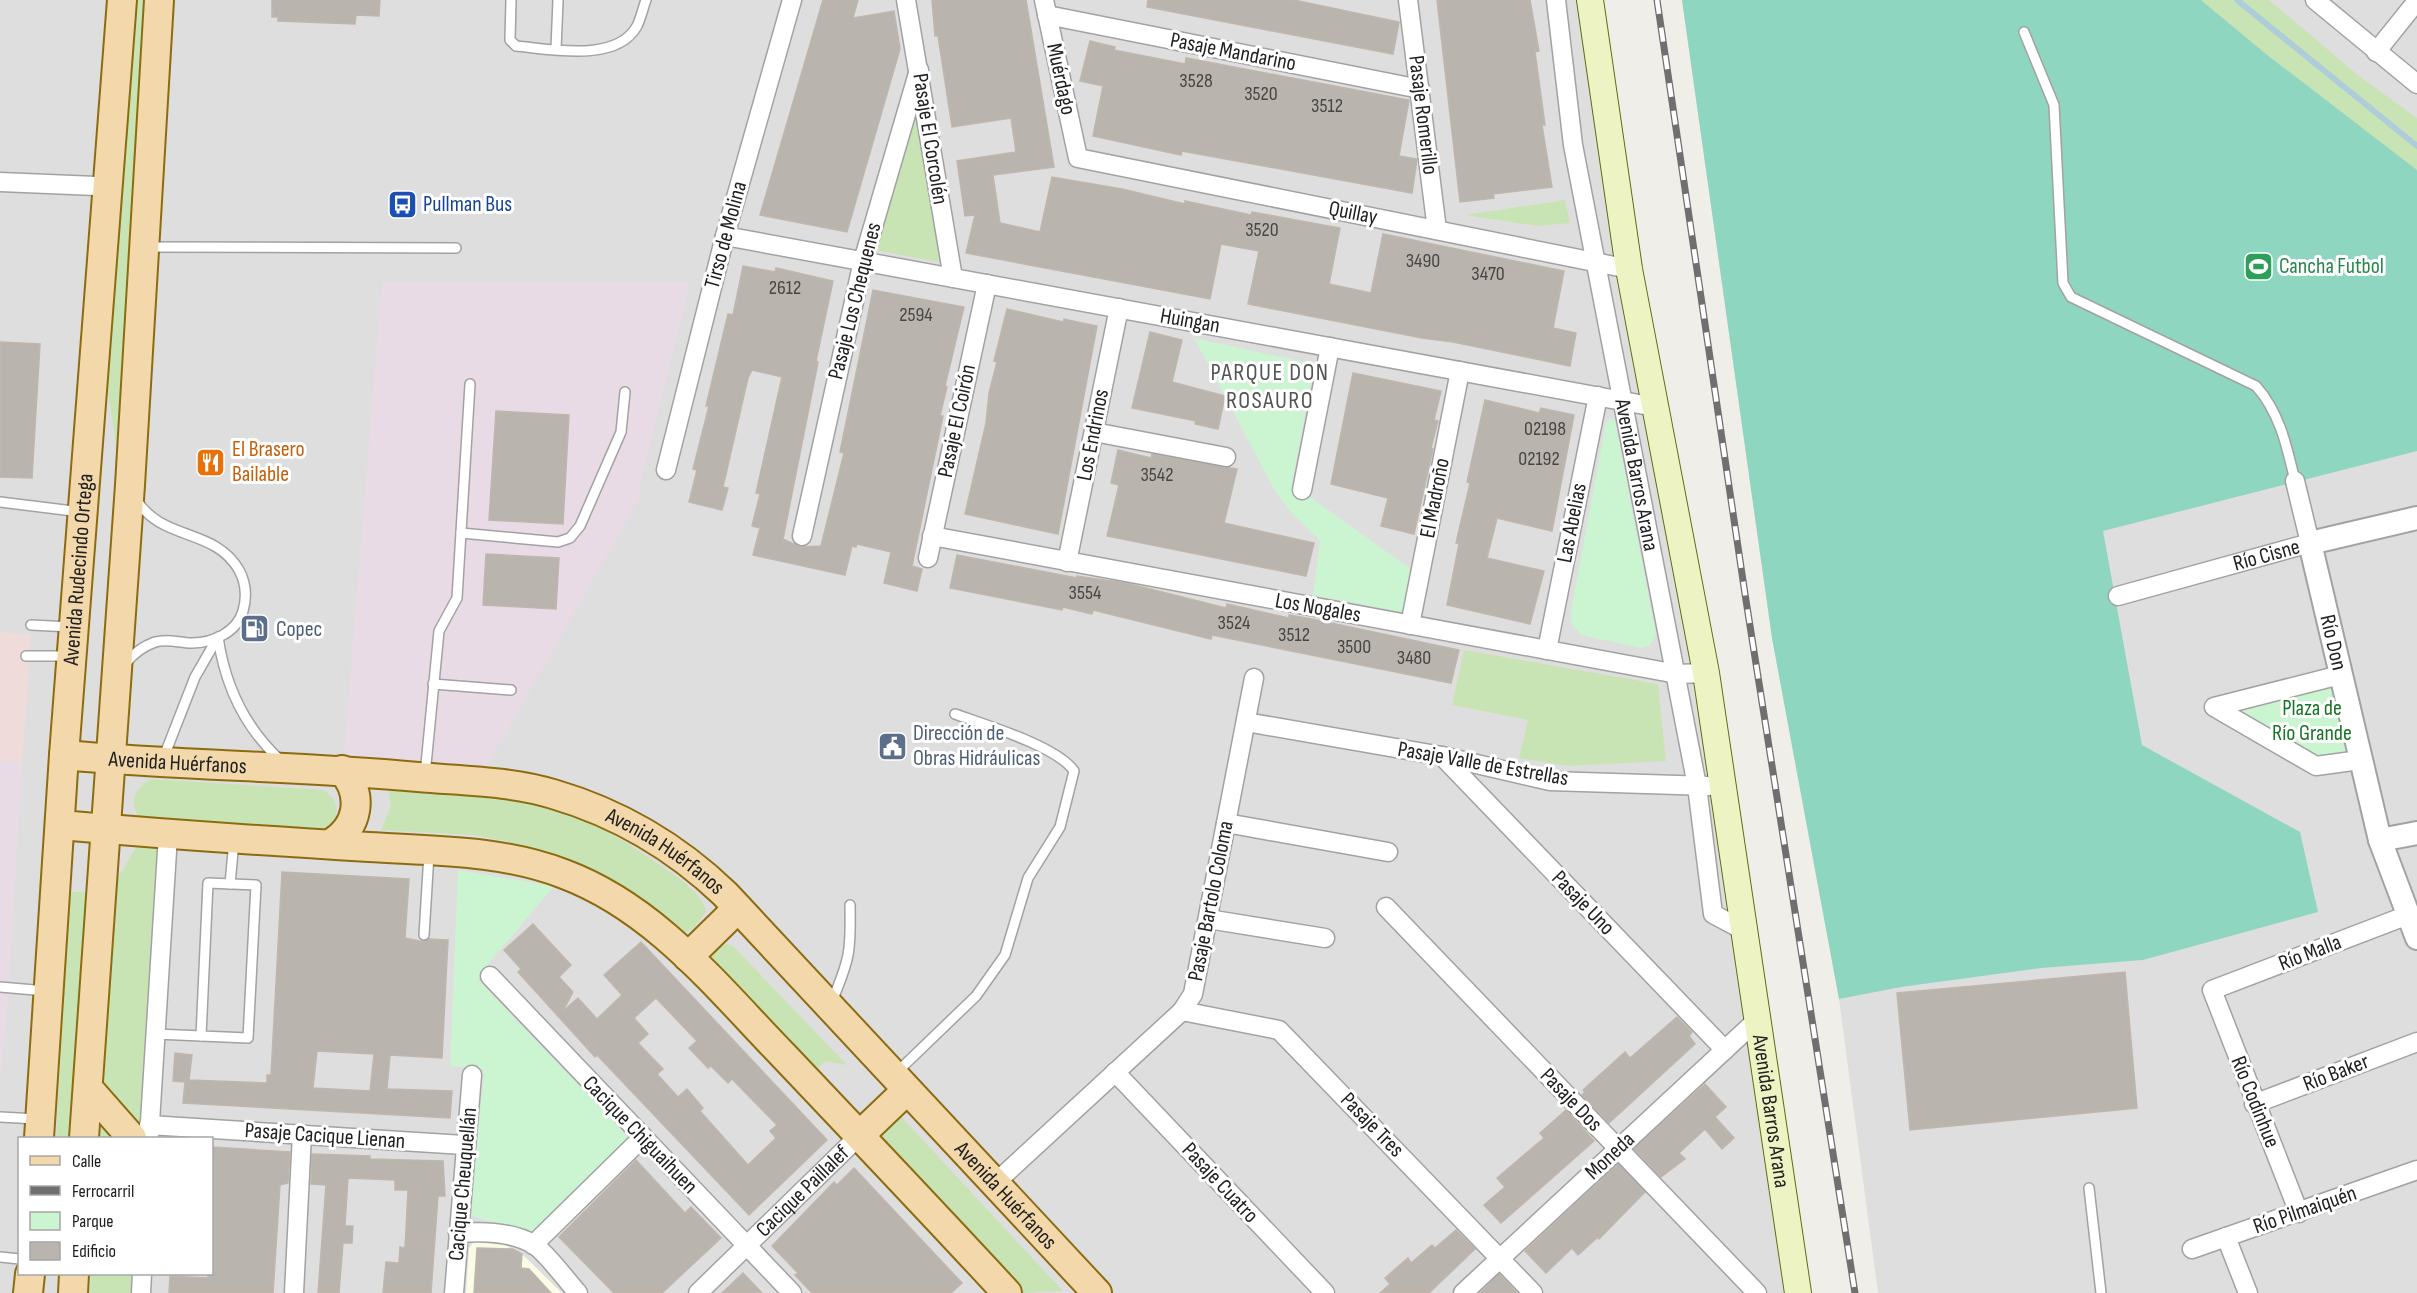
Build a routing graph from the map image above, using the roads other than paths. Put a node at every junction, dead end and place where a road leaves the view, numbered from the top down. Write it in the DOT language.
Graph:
graph roads {
  1 [pos="122,0"];
  2 [pos="159,0"];
  3 [pos="511,0"];
  4 [pos="558,0"];
  5 [pos="646,0"];
  6 [pos="792,0"];
  7 [pos="906,0"];
  8 [pos="1408,0"];
  9 [pos="1556,0"];
  10 [pos="1590,0"];
  11 [pos="2315,0"];
  12 [pos="2417,1"];
  13 [pos="1046,8"];
  14 [pos="2024,32"];
  15 [pos="556,49"];
  16 [pos="2376,52"];
  17 [pos="919,70"];
  18 [pos="2417,84"];
  19 [pos="1420,89"];
  20 [pos="1078,158"];
  21 [pos="0,182"];
  22 [pos="109,191"];
  23 [pos="1437,230"];
  24 [pos="725,236"];
  25 [pos="144,247"];
  26 [pos="456,248"];
  27 [pos="862,261"];
  28 [pos="1596,262"];
  29 [pos="1629,269"];
  30 [pos="953,278"];
  31 [pos="987,284"];
  32 [pos="1119,308"];
  33 [pos="1330,347"];
  34 [pos="1460,371"];
  35 [pos="470,384"];
  36 [pos="625,392"];
  37 [pos="1598,396"];
  38 [pos="1624,401"];
  39 [pos="1655,407"];
  40 [pos="1094,432"];
  41 [pos="1226,457"];
  42 [pos="666,470"];
  43 [pos="2295,481"];
  44 [pos="130,485"];
  45 [pos="1302,490"];
  46 [pos="0,502"];
  47 [pos="81,512"];
  48 [pos="2417,518"];
  49 [pos="461,533"];
  50 [pos="802,536"];
  51 [pos="932,536"];
  52 [pos="2310,543"];
  53 [pos="928,558"];
  54 [pos="1067,562"];
  55 [pos="2118,596"];
  56 [pos="32,625"];
  57 [pos="1410,625"];
  58 [pos="73,627"];
  59 [pos="218,637"];
  60 [pos="1546,650"];
  61 [pos="26,656"];
  62 [pos="71,656"];
  63 [pos="1706,673"];
  64 [pos="1677,674"];
  65 [pos="2340,675"];
  66 [pos="117,678"];
  67 [pos="1254,678"];
  68 [pos="433,684"];
  69 [pos="511,690"];
  70 [pos="955,714"];
  71 [pos="1246,722"];
  72 [pos="64,755"];
  73 [pos="1442,756"];
  74 [pos="111,759"];
  75 [pos="2360,760"];
  76 [pos="162,761"];
  77 [pos="287,767"];
  78 [pos="342,770"];
  79 [pos="424,777"];
  80 [pos="1723,785"];
  81 [pos="1697,786"];
  82 [pos="1226,823"];
  83 [pos="60,825"];
  84 [pos="107,829"];
  85 [pos="2417,833"];
  86 [pos="168,835"];
  87 [pos="234,838"];
  88 [pos="2380,840"];
  89 [pos="330,844"];
  90 [pos="429,849"];
  91 [pos="1388,852"];
  92 [pos="230,884"];
  93 [pos="850,904"];
  94 [pos="1386,907"];
  95 [pos="738,908"];
  96 [pos="2408,915"];
  97 [pos="1208,919"];
  98 [pos="1744,931"];
  99 [pos="424,935"];
  100 [pos="1325,938"];
  101 [pos="2417,938"];
  102 [pos="688,957"];
  103 [pos="490,976"];
  104 [pos="0,987"];
  105 [pos="2212,990"];
  106 [pos="49,992"];
  107 [pos="830,1006"];
  108 [pos="1182,1011"];
  109 [pos="1758,1018"];
  110 [pos="156,1034"];
  111 [pos="201,1036"];
  112 [pos="2417,1042"];
  113 [pos="1725,1050"];
  114 [pos="1115,1072"];
  115 [pos="472,1075"];
  116 [pos="900,1083"];
  117 [pos="88,1088"];
  118 [pos="2254,1104"];
  119 [pos="0,1117"];
  120 [pos="40,1129"];
  121 [pos="144,1134"];
  122 [pos="302,1134"];
  123 [pos="860,1135"];
  124 [pos="84,1137"];
  125 [pos="643,1137"];
  126 [pos="464,1145"];
  127 [pos="1618,1149"];
  128 [pos="2417,1170"];
  129 [pos="994,1184"];
  130 [pos="2089,1188"];
  131 [pos="2299,1213"];
  132 [pos="458,1233"];
  133 [pos="2226,1238"];
  134 [pos="533,1245"];
  135 [pos="746,1245"];
  136 [pos="2192,1249"];
  137 [pos="0,1257"];
  138 [pos="18,1259"];
  139 [pos="1500,1259"];
  140 [pos="30,1275"];
  141 [pos="74,1275"];
  142 [pos="142,1275"];
  143 [pos="1089,1290"];
  144 [pos="28,1293"];
  145 [pos="73,1293"];
  146 [pos="141,1293"];
  147 [pos="294,1293"];
  148 [pos="454,1293"];
  149 [pos="578,1293"];
  150 [pos="698,1293"];
  151 [pos="792,1293"];
  152 [pos="1007,1293"];
  153 [pos="1324,1293"];
  154 [pos="1463,1293"];
  155 [pos="1533,1293"];
  156 [pos="1757,1293"];
  157 [pos="1798,1293"];
  158 [pos="2101,1293"];
  159 [pos="2248,1293"];
  1 -- 22 [label="main road, Avenida Rudecindo Ortega"];
  2 -- 25 [label="main road"];
  3 -- 15 [label="lane"];
  4 -- 15 [label="lane"];
  5 -- 15 [label="lane"];
  6 -- 24 [label="street, Tirso de Molina"];
  7 -- 17 [label="street, Pasaje El Corcolén"];
  8 -- 19 [label="street, Pasaje Romerillo"];
  9 -- 28 [label="street, Avenida Barros Arana"];
  10 -- 29 [label="main road, Avenida Barros Arana"];
  11 -- 16 [label="street"];
  12 -- 16 [label="street"];
  13 -- 19 [label="street, Pasaje Mandarino"];
  13 -- 20 [label="street, Muérdago"];
  14 -- 43 [label="lane"];
  16 -- 18 [label="street"];
  17 -- 27 [label="street, Pasaje Los Chequenes"];
  17 -- 30 [label="street, Pasaje El Corcolén"];
  19 -- 23 [label="street, Pasaje Romerillo"];
  20 -- 23 [label="street, Quillay"];
  21 -- 22 [label="street"];
  22 -- 47 [label="main road, Avenida Rudecindo Ortega"];
  23 -- 28 [label="street, Quillay"];
  24 -- 27 [label="street, Huingan"];
  24 -- 42 [label="street, Tirso de Molina"];
  25 -- 26 [label="lane"];
  25 -- 44 [label="main road"];
  27 -- 30 [label="street, Huingan"];
  27 -- 50 [label="street, Pasaje Los Chequenes"];
  28 -- 29 [label="street, Quillay"];
  28 -- 38 [label="street, Avenida Barros Arana"];
  29 -- 39 [label="main road, Avenida Barros Arana"];
  30 -- 31 [label="street, Huingan"];
  31 -- 32 [label="street, Huingan"];
  31 -- 51 [label="street, Pasaje El Coirón"];
  32 -- 33 [label="street, Huingan"];
  32 -- 40 [label="street, Los Endrinos"];
  33 -- 34 [label="street, Huingan"];
  33 -- 45 [label="street"];
  34 -- 37 [label="street, Huingan"];
  34 -- 57 [label="street, El Madroño"];
  35 -- 49 [label="lane"];
  36 -- 49 [label="lane"];
  37 -- 38 [label="street, Huingan"];
  37 -- 60 [label="street, Las Abelias"];
  38 -- 39 [label="street, Huingan"];
  38 -- 64 [label="street, Avenida Barros Arana"];
  39 -- 63 [label="main road, Avenida Barros Arana"];
  40 -- 41 [label="street"];
  40 -- 54 [label="street, Los Endrinos"];
  43 -- 52 [label="street, Río Don"];
  44 -- 59 [label="lane"];
  44 -- 66 [label="main road"];
  46 -- 47 [label="lane"];
  47 -- 58 [label="main road, Avenida Rudecindo Ortega"];
  48 -- 52 [label="street, Río Cisne"];
  49 -- 68 [label="lane"];
  51 -- 53 [label="street, Pasaje El Coirón"];
  51 -- 54 [label="street, Los Nogales"];
  52 -- 55 [label="street, Río Cisne"];
  52 -- 65 [label="street, Río Don"];
  54 -- 57 [label="street, Los Nogales"];
  56 -- 58 [label="lane"];
  57 -- 60 [label="street, Los Nogales"];
  58 -- 62 [label="main road, Avenida Rudecindo Ortega"];
  59 -- 66 [label="lane"];
  59 -- 76 [label="lane"];
  59 -- 77 [label="lane"];
  60 -- 64 [label="street, Los Nogales"];
  61 -- 62 [label="lane"];
  62 -- 72 [label="main road, Avenida Rudecindo Ortega"];
  63 -- 64 [label="street, Los Nogales"];
  63 -- 80 [label="main road, Avenida Barros Arana"];
  64 -- 81 [label="street, Avenida Barros Arana"];
  65 -- 75 [label="street, Río Don"];
  65 -- 75 [label="street"];
  66 -- 74 [label="main road"];
  67 -- 71 [label="street, Pasaje Bartolo Coloma"];
  68 -- 69 [label="lane"];
  68 -- 79 [label="lane"];
  70 -- 116 [label="lane"];
  71 -- 73 [label="street, Pasaje Valle de Estrellas"];
  71 -- 82 [label="street, Pasaje Bartolo Coloma"];
  72 -- 74 [label="main road, Avenida Huérfanos"];
  72 -- 83 [label="main road, Avenida Rudecindo Ortega"];
  73 -- 81 [label="street, Pasaje Valle de Estrellas"];
  73 -- 113 [label="street, Pasaje Uno"];
  74 -- 76 [label="main road, Avenida Huérfanos"];
  74 -- 84 [label="main road"];
  75 -- 88 [label="street, Río Don"];
  76 -- 77 [label="main road, Avenida Huérfanos"];
  77 -- 78 [label="main road, Avenida Huérfanos"];
  78 -- 79 [label="main road, Avenida Huérfanos"];
  78 -- 89 [label="main road"];
  79 -- 95 [label="main road, Avenida Huérfanos"];
  80 -- 81 [label="street, Pasaje Valle de Estrellas"];
  80 -- 98 [label="main road, Avenida Barros Arana"];
  81 -- 98 [label="street, Avenida Barros Arana"];
  82 -- 91 [label="street"];
  82 -- 97 [label="street, Pasaje Bartolo Coloma"];
  83 -- 84 [label="main road"];
  83 -- 106 [label="main road, Avenida Rudecindo Ortega"];
  84 -- 86 [label="main road"];
  84 -- 117 [label="main road"];
  85 -- 88 [label="street"];
  86 -- 87 [label="main road"];
  86 -- 110 [label="street"];
  87 -- 89 [label="main road"];
  87 -- 92 [label="lane"];
  88 -- 96 [label="street, Río Don"];
  89 -- 90 [label="main road"];
  90 -- 99 [label="lane"];
  90 -- 102 [label="main road"];
  92 -- 111 [label="lane"];
  92 -- 111 [label="lane"];
  93 -- 107 [label="lane"];
  94 -- 127 [label="street, Pasaje Dos"];
  95 -- 102 [label="main road"];
  95 -- 107 [label="main road, Avenida Huérfanos"];
  96 -- 101 [label="street, Río Don"];
  96 -- 105 [label="street, Río Malla"];
  97 -- 100 [label="street"];
  97 -- 108 [label="street, Pasaje Bartolo Coloma"];
  98 -- 109 [label="main road, Avenida Barros Arana"];
  102 -- 123 [label="main road"];
  103 -- 125 [label="street, Cacique Chiguaihuen"];
  104 -- 106 [label="lane"];
  105 -- 118 [label="street, Río Codinhue"];
  106 -- 120 [label="main road, Avenida Rudecindo Ortega"];
  107 -- 116 [label="main road, Avenida Huérfanos"];
  108 -- 114 [label="street, Pasaje Bartolo Coloma"];
  108 -- 139 [label="street, Pasaje Tres"];
  109 -- 113 [label="street, Moneda"];
  109 -- 157 [label="main road, Avenida Barros Arana"];
  110 -- 111 [label="lane"];
  110 -- 121 [label="street"];
  112 -- 118 [label="street, Río Baker"];
  113 -- 127 [label="street, Moneda"];
  114 -- 129 [label="street, Pasaje Bartolo Coloma"];
  114 -- 153 [label="street, Pasaje Cuatro"];
  115 -- 126 [label="street, Cacique Cheuquellán"];
  116 -- 123 [label="main road, Cacique Paillalef"];
  116 -- 129 [label="main road, Avenida Huérfanos"];
  117 -- 121 [label="main road"];
  117 -- 124 [label="main road"];
  118 -- 131 [label="street, Río Codinhue"];
  119 -- 120 [label="lane"];
  121 -- 122 [label="street, Pasaje Cacique Lienan"];
  122 -- 126 [label="street, Pasaje Cacique Lienan"];
  122 -- 147 [label="street"];
  123 -- 135 [label="street, Cacique Paillalef"];
  123 -- 152 [label="main road"];
  125 -- 134 [label="street"];
  125 -- 135 [label="street, Cacique Chiguaihuen"];
  126 -- 132 [label="street, Cacique Cheuquellán"];
  127 -- 139 [label="street, Moneda"];
  127 -- 156 [label="street, Pasaje Dos"];
  128 -- 131 [label="street, Río Pilmaiquén"];
  129 -- 143 [label="main road, Avenida Huérfanos"];
  130 -- 158 [label="lane"];
  131 -- 133 [label="street, Río Pilmaiquén"];
  132 -- 134 [label="street"];
  132 -- 148 [label="street, Cacique Cheuquellán"];
  133 -- 136 [label="street, Río Pilmaiquén"];
  133 -- 159 [label="street"];
  134 -- 149 [label="street"];
  135 -- 150 [label="street, Cacique Paillalef"];
  135 -- 151 [label="street, Cacique Chiguaihuen"];
  137 -- 138 [label="lane"];
  139 -- 154 [label="street, Moneda"];
  139 -- 155 [label="street, Pasaje Tres"];
  140 -- 144 [label="main road"];
  141 -- 145 [label="main road"];
  142 -- 146 [label="street"];
}
